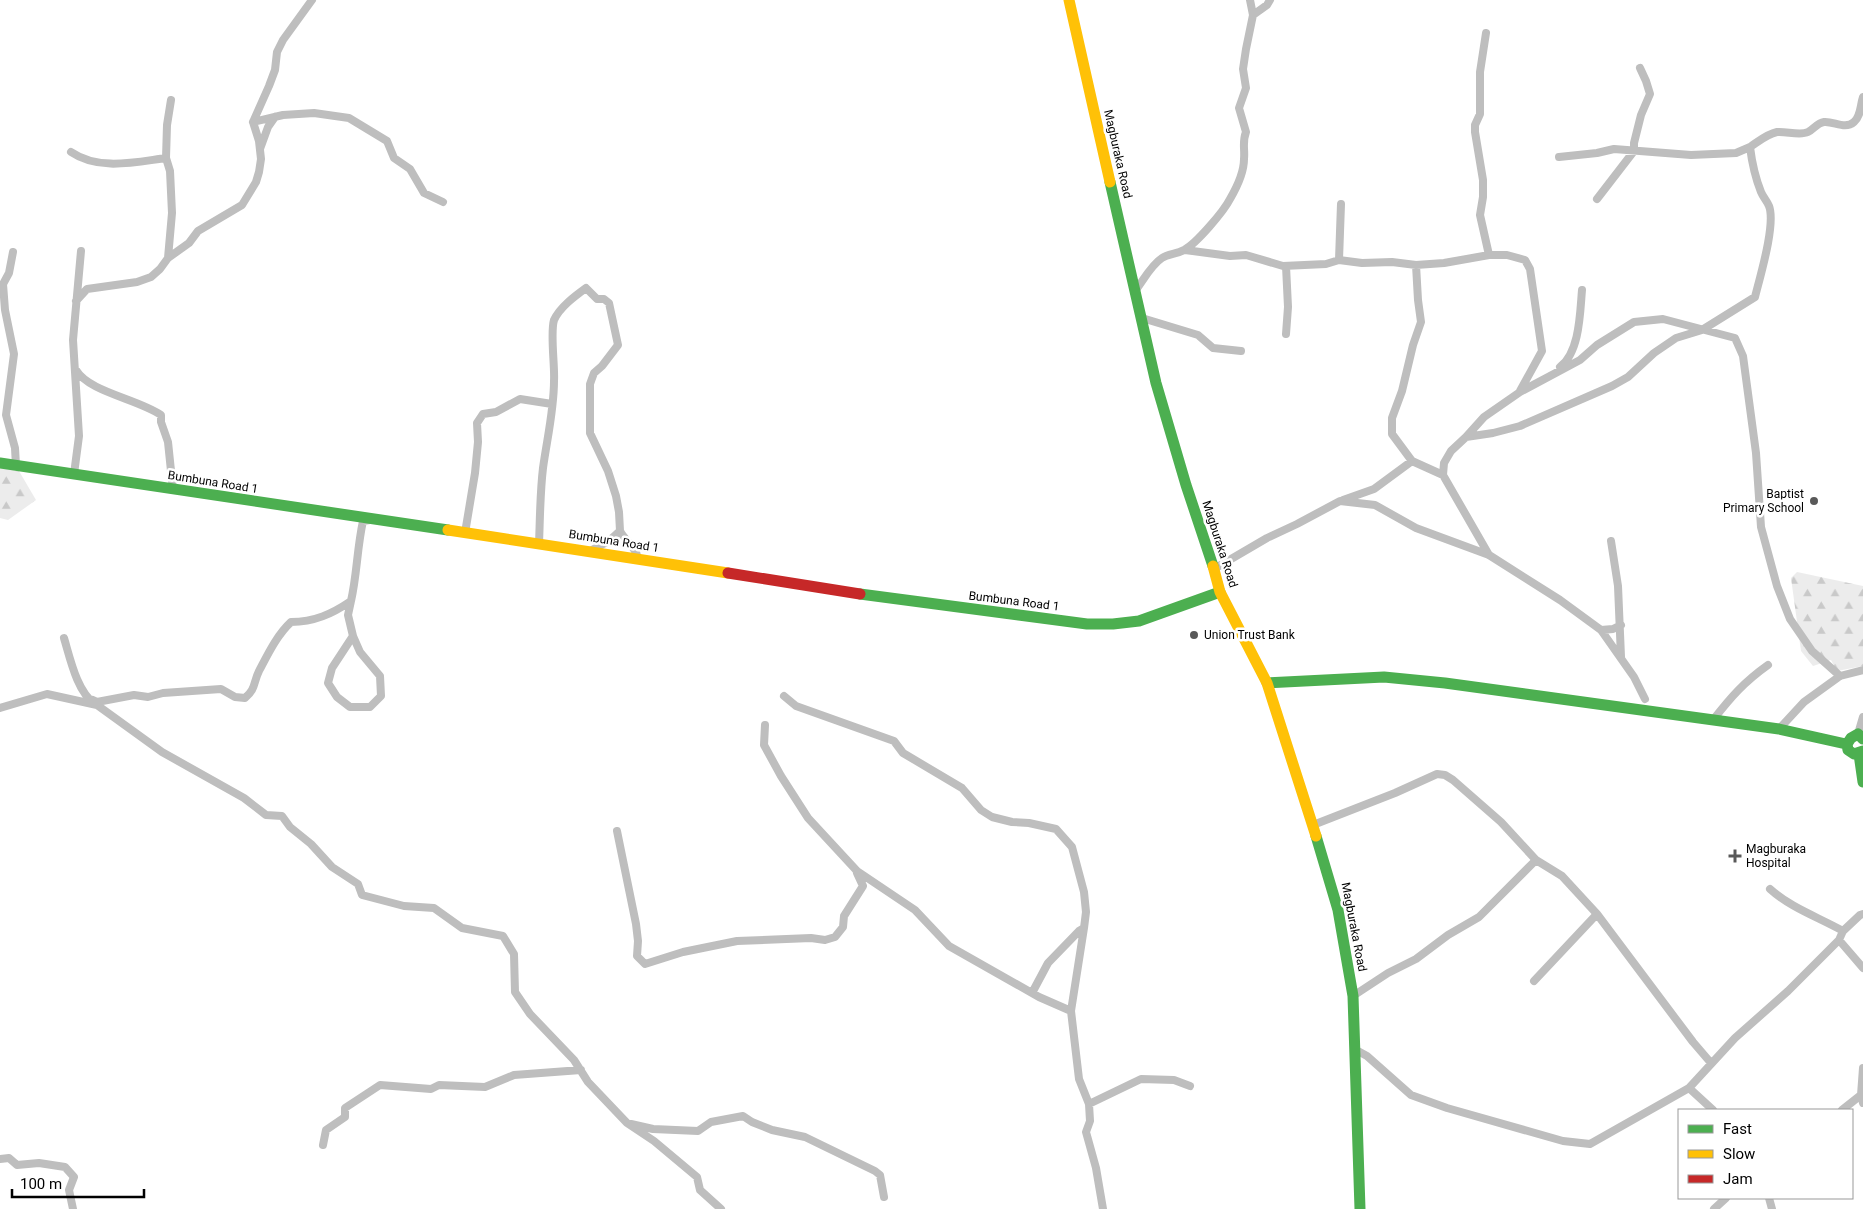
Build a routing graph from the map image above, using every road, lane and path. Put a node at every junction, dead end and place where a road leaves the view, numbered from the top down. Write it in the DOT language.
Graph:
graph roads {
  1 [pos="312,0"];
  2 [pos="1069,0"];
  3 [pos="1250,0"];
  4 [pos="1270,0"];
  5 [pos="1253,15"];
  6 [pos="1486,33"];
  7 [pos="1640,68"];
  8 [pos="1863,97"];
  9 [pos="171,100"];
  10 [pos="275,117"];
  11 [pos="252,122"];
  12 [pos="1750,147"];
  13 [pos="260,150"];
  14 [pos="1634,151"];
  15 [pos="71,152"];
  16 [pos="1559,157"];
  17 [pos="166,158"];
  18 [pos="1597,198"];
  19 [pos="443,202"];
  20 [pos="1341,204"];
  21 [pos="1185,250"];
  22 [pos="82,251"];
  23 [pos="13,252"];
  24 [pos="1489,255"];
  25 [pos="168,258"];
  26 [pos="1339,260"];
  27 [pos="1416,265"];
  28 [pos="1286,266"];
  29 [pos="1582,290"];
  30 [pos="1135,291"];
  31 [pos="76,301"];
  32 [pos="1142,318"];
  33 [pos="1702,330"];
  34 [pos="1286,334"];
  35 [pos="1241,351"];
  36 [pos="76,370"];
  37 [pos="1552,373"];
  38 [pos="1520,392"];
  39 [pos="552,404"];
  40 [pos="1466,436"];
  41 [pos="1412,461"];
  42 [pos="0,463"];
  43 [pos="16,466"];
  44 [pos="74,474"];
  45 [pos="1443,475"];
  46 [pos="173,490"];
  47 [pos="1340,501"];
  48 [pos="370,520"];
  49 [pos="620,530"];
  50 [pos="465,533"];
  51 [pos="1611,541"];
  52 [pos="539,544"];
  53 [pos="590,551"];
  54 [pos="1489,555"];
  55 [pos="638,558"];
  56 [pos="1214,569"];
  57 [pos="1220,592"];
  58 [pos="351,601"];
  59 [pos="1620,625"];
  60 [pos="1601,630"];
  61 [pos="353,636"];
  62 [pos="64,638"];
  63 [pos="1621,658"];
  64 [pos="1768,664"];
  65 [pos="1863,670"];
  66 [pos="1840,676"];
  67 [pos="1267,683"];
  68 [pos="784,696"];
  69 [pos="88,699"];
  70 [pos="1645,699"];
  71 [pos="97,705"];
  72 [pos="0,708"];
  73 [pos="1863,717"];
  74 [pos="1713,720"];
  75 [pos="765,726"];
  76 [pos="1779,729"];
  77 [pos="1861,737"];
  78 [pos="1846,744"];
  79 [pos="1861,752"];
  80 [pos="1863,782"];
  81 [pos="1313,825"];
  82 [pos="617,831"];
  83 [pos="1536,860"];
  84 [pos="857,872"];
  85 [pos="863,886"];
  86 [pos="881,887"];
  87 [pos="1770,889"];
  88 [pos="1597,914"];
  89 [pos="1863,914"];
  90 [pos="1084,928"];
  91 [pos="1843,931"];
  92 [pos="1839,940"];
  93 [pos="1863,968"];
  94 [pos="1534,982"];
  95 [pos="1032,993"];
  96 [pos="1352,996"];
  97 [pos="1071,1011"];
  98 [pos="1356,1050"];
  99 [pos="1711,1063"];
  100 [pos="1863,1068"];
  101 [pos="581,1070"];
  102 [pos="1190,1086"];
  103 [pos="1689,1088"];
  104 [pos="1862,1099"];
  105 [pos="1089,1104"];
  106 [pos="1712,1109"];
  107 [pos="1844,1109"];
  108 [pos="627,1123"];
  109 [pos="323,1146"];
  110 [pos="0,1159"];
  111 [pos="884,1197"];
  112 [pos="1725,1199"];
  113 [pos="73,1209"];
  114 [pos="720,1209"];
  115 [pos="1103,1209"];
  116 [pos="1360,1209"];
  117 [pos="1714,1209"];
  1 -- 11 [label="street"];
  2 -- 30 [label="main road, Magburaka Road"];
  3 -- 5 [label="street"];
  4 -- 5 [label="street"];
  5 -- 21 [label="street"];
  6 -- 24 [label="street"];
  7 -- 14 [label="street"];
  8 -- 12 [label="street"];
  9 -- 17 [label="street"];
  10 -- 11 [label="street"];
  10 -- 13 [label="street"];
  10 -- 19 [label="street"];
  11 -- 13 [label="street"];
  12 -- 14 [label="street"];
  12 -- 33 [label="street"];
  13 -- 25 [label="street"];
  14 -- 16 [label="street"];
  14 -- 18 [label="street"];
  15 -- 17 [label="street"];
  17 -- 25 [label="street"];
  20 -- 26 [label="street"];
  21 -- 28 [label="street"];
  21 -- 30 [label="street"];
  22 -- 31 [label="street"];
  23 -- 43 [label="street"];
  24 -- 27 [label="street"];
  24 -- 38 [label="street"];
  25 -- 31 [label="street"];
  26 -- 27 [label="street"];
  26 -- 28 [label="street"];
  27 -- 41 [label="street"];
  28 -- 34 [label="street"];
  29 -- 37 [label="street"];
  30 -- 32 [label="main road, Magburaka Road"];
  31 -- 36 [label="street"];
  32 -- 35 [label="street"];
  32 -- 56 [label="main road, Magburaka Road"];
  33 -- 37 [label="street"];
  33 -- 40 [label="street"];
  33 -- 66 [label="street"];
  36 -- 44 [label="street"];
  36 -- 46 [label="street"];
  37 -- 38 [label="street"];
  38 -- 40 [label="street"];
  39 -- 49 [label="street"];
  39 -- 50 [label="street"];
  39 -- 52 [label="street"];
  40 -- 45 [label="street"];
  41 -- 45 [label="street"];
  41 -- 47 [label="street"];
  42 -- 43 [label="main road, Bumbuna Road 1"];
  43 -- 44 [label="main road, Bumbuna Road 1"];
  44 -- 46 [label="main road, Bumbuna Road 1"];
  45 -- 54 [label="street"];
  46 -- 48 [label="main road, Bumbuna Road 1"];
  47 -- 54 [label="street"];
  47 -- 56 [label="street"];
  48 -- 50 [label="main road, Bumbuna Road 1"];
  48 -- 58 [label="street"];
  49 -- 53 [label="street"];
  49 -- 55 [label="street"];
  50 -- 52 [label="main road, Bumbuna Road 1"];
  51 -- 59 [label="street"];
  52 -- 53 [label="main road, Bumbuna Road 1"];
  53 -- 55 [label="main road, Bumbuna Road 1"];
  54 -- 60 [label="street"];
  55 -- 57 [label="main road, Bumbuna Road 1"];
  56 -- 57 [label="main road, Magburaka Road"];
  57 -- 67 [label="main road, Magburaka Road"];
  58 -- 61 [label="street"];
  58 -- 69 [label="street"];
  59 -- 60 [label="street"];
  59 -- 63 [label="street"];
  60 -- 63 [label="street"];
  61 -- 61 [label="street"];
  62 -- 69 [label="street"];
  63 -- 70 [label="street"];
  64 -- 74 [label="street"];
  65 -- 66 [label="street"];
  66 -- 76 [label="street"];
  67 -- 74 [label="main road"];
  67 -- 81 [label="main road, Magburaka Road"];
  68 -- 90 [label="street"];
  69 -- 71 [label="street"];
  71 -- 72 [label="street"];
  71 -- 101 [label="street"];
  73 -- 77 [label="street"];
  74 -- 76 [label="main road"];
  75 -- 84 [label="street"];
  76 -- 78 [label="main road"];
  77 -- 78 [label="main road"];
  78 -- 79 [label="main road"];
  79 -- 80 [label="main road"];
  81 -- 83 [label="street"];
  81 -- 96 [label="main road, Magburaka Road"];
  82 -- 85 [label="street"];
  83 -- 88 [label="street"];
  83 -- 96 [label="street"];
  84 -- 85 [label="street"];
  84 -- 86 [label="street"];
  85 -- 86 [label="street"];
  86 -- 95 [label="street"];
  87 -- 91 [label="street"];
  88 -- 94 [label="street"];
  88 -- 99 [label="street"];
  89 -- 91 [label="street"];
  90 -- 95 [label="street"];
  90 -- 97 [label="street"];
  91 -- 92 [label="street"];
  92 -- 93 [label="street"];
  92 -- 99 [label="street"];
  95 -- 97 [label="street"];
  96 -- 98 [label="main road, Magburaka Road"];
  97 -- 105 [label="street"];
  98 -- 103 [label="street"];
  98 -- 116 [label="main road, Magburaka Road"];
  99 -- 103 [label="street"];
  100 -- 104 [label="street"];
  101 -- 108 [label="street"];
  101 -- 109 [label="street"];
  102 -- 105 [label="street"];
  103 -- 106 [label="street"];
  104 -- 107 [label="street"];
  105 -- 115 [label="street"];
  108 -- 111 [label="street"];
  108 -- 114 [label="street"];
  110 -- 113 [label="street"];
  112 -- 117 [label="street"];
}
